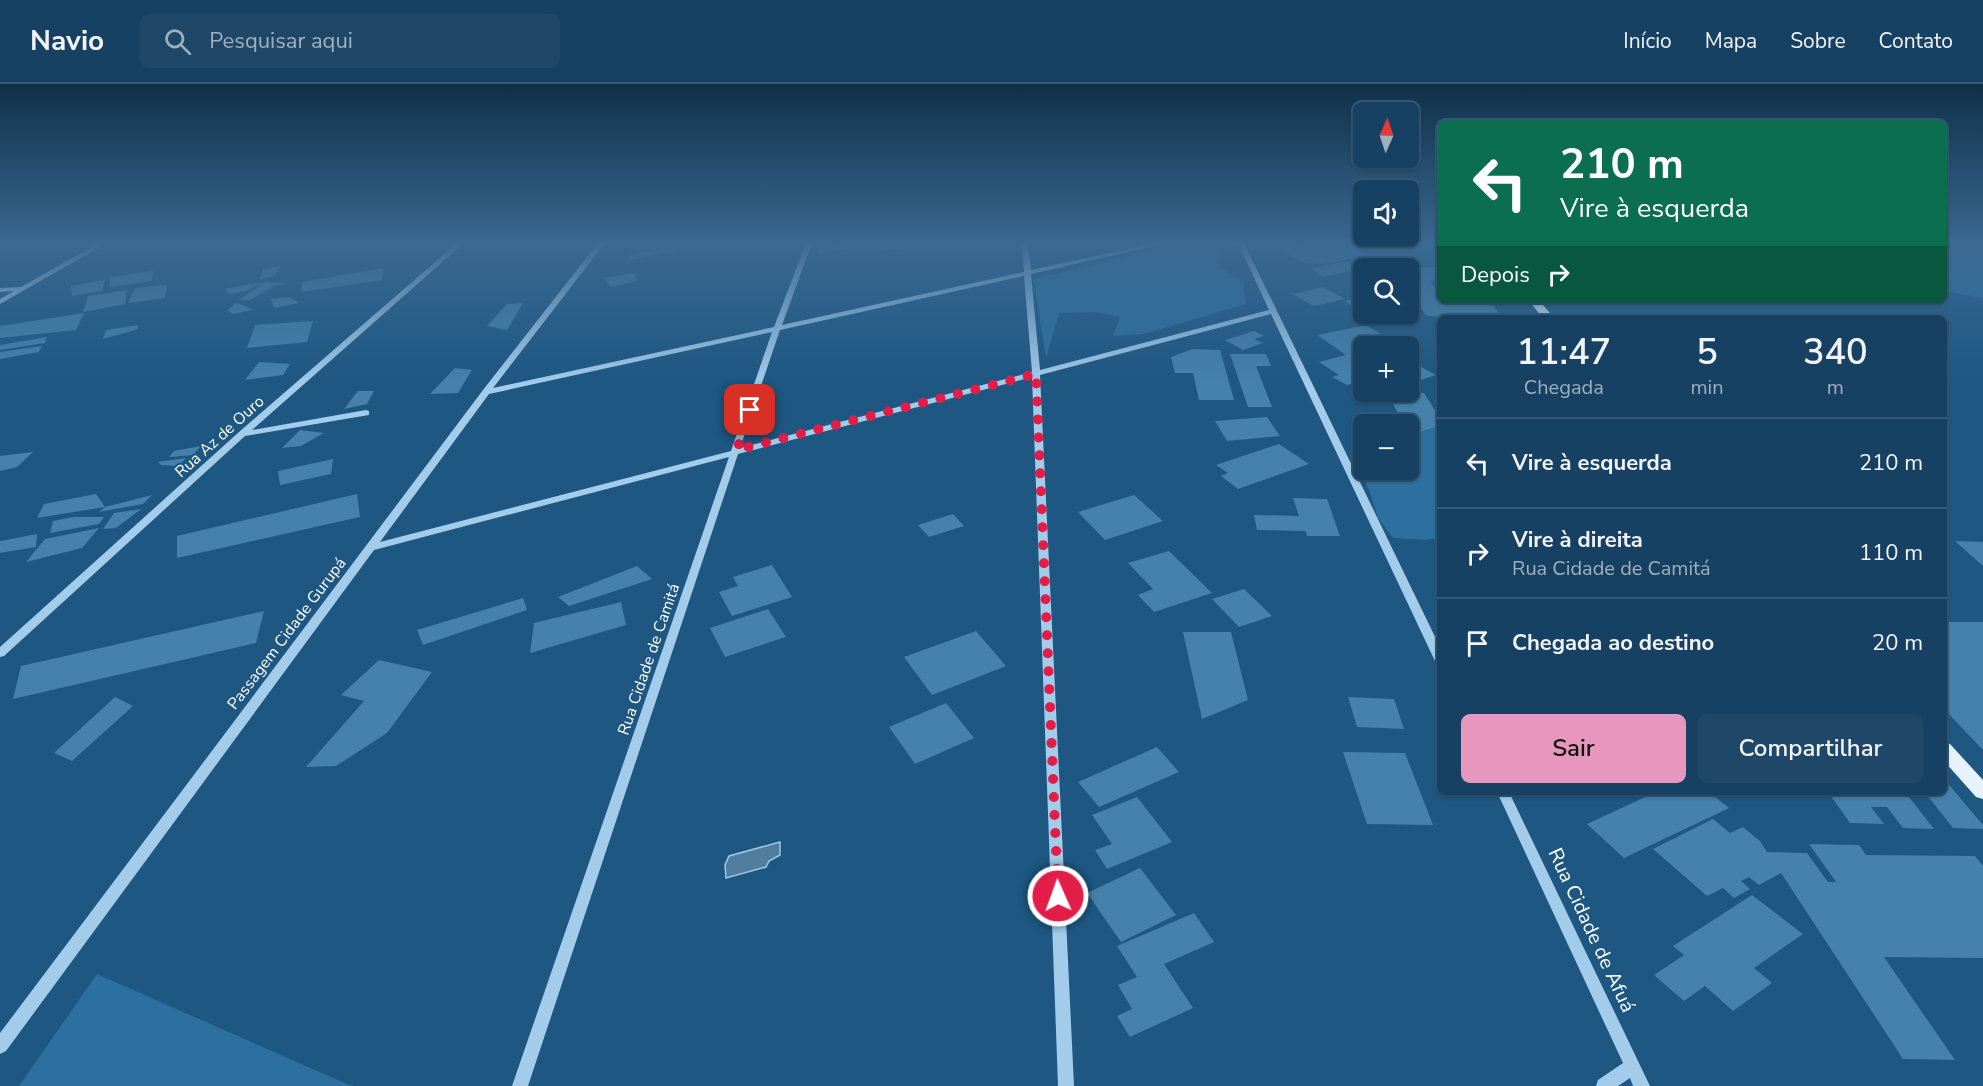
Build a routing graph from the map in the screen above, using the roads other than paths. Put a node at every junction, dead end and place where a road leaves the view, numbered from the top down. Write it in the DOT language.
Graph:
graph roads {
  1 [pos="23,290"];
  2 [pos="407,290"];
  3 [pos="566,290"];
  4 [pos="791,290"];
  5 [pos="956,290"];
  6 [pos="1028,290"];
  7 [pos="1264,290"];
  8 [pos="0,302"];
  9 [pos="1536,303"];
  10 [pos="1275,311"];
  11 [pos="1546,315"];
  12 [pos="776,330"];
  13 [pos="1036,374"];
  14 [pos="486,392"];
  15 [pos="366,413"];
  16 [pos="242,434"];
  17 [pos="737,450"];
  18 [pos="369,548"];
  19 [pos="0,653"];
  20 [pos="1437,653"];
  21 [pos="1947,752"];
  22 [pos="1983,792"];
  23 [pos="1504,795"];
  24 [pos="0,1046"];
  25 [pos="1633,1066"];
  26 [pos="520,1086"];
  27 [pos="1066,1086"];
  28 [pos="1604,1086"];
  29 [pos="1642,1086"];
  1 -- 8 [label="street"];
  2 -- 16 [label="street, Rua Az de Ouro"];
  3 -- 14 [label="street, Passagem Cidade Gurupá"];
  4 -- 12 [label="street, Rua Cidade de Camitá"];
  5 -- 12 [label="street"];
  6 -- 13 [label="street"];
  7 -- 10 [label="street"];
  9 -- 11 [label="main road"];
  10 -- 13 [label="street"];
  10 -- 20 [label="street"];
  12 -- 14 [label="street"];
  12 -- 17 [label="street, Rua Cidade de Camitá"];
  13 -- 17 [label="street"];
  13 -- 27 [label="street"];
  14 -- 18 [label="street, Passagem Cidade Gurupá"];
  15 -- 16 [label="street"];
  16 -- 19 [label="street, Rua Az de Ouro"];
  17 -- 18 [label="street"];
  17 -- 26 [label="street, Rua Cidade de Camitá"];
  18 -- 24 [label="street, Passagem Cidade Gurupá"];
  21 -- 22 [label="main road"];
  23 -- 25 [label="street, Rua Cidade de Afuá"];
  25 -- 28 [label="street"];
  25 -- 29 [label="street, Rua Cidade de Afuá"];
}
